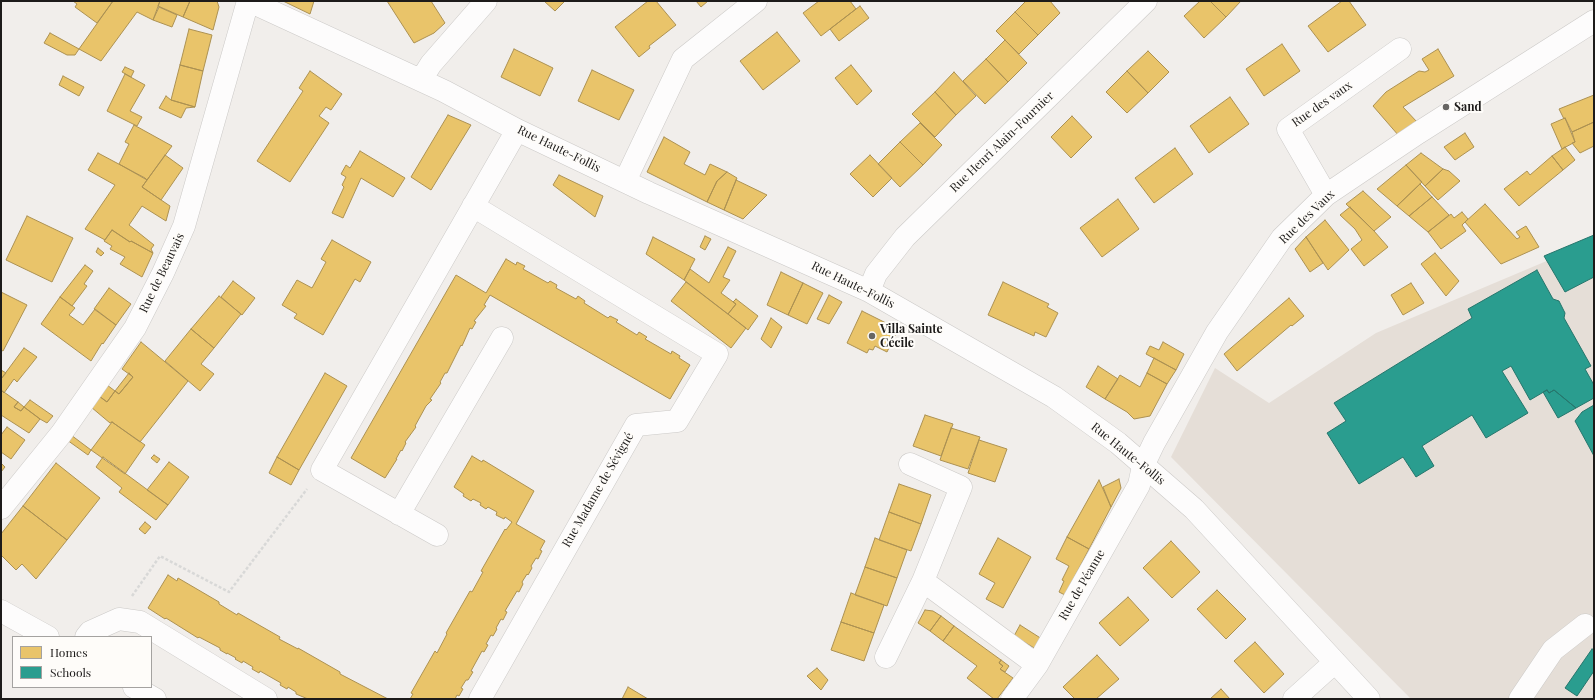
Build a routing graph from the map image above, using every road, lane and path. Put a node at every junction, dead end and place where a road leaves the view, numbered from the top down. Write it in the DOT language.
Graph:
graph roads {
  1 [pos="248,1"];
  2 [pos="486,1"];
  3 [pos="756,1"];
  4 [pos="1146,1"];
  5 [pos="1594,21"];
  6 [pos="1400,49"];
  7 [pos="421,80"];
  8 [pos="517,130"];
  9 [pos="625,181"];
  10 [pos="1326,194"];
  11 [pos="473,206"];
  12 [pos="869,291"];
  13 [pos="502,338"];
  14 [pos="910,464"];
  15 [pos="1143,466"];
  16 [pos="322,470"];
  17 [pos="1,508"];
  18 [pos="399,514"];
  19 [pos="437,535"];
  20 [pos="923,581"];
  21 [pos="1,611"];
  22 [pos="119,619"];
  23 [pos="1585,625"];
  24 [pos="46,636"];
  25 [pos="87,636"];
  26 [pos="886,657"];
  27 [pos="1335,662"];
  28 [pos="1037,665"];
  29 [pos="136,688"];
  30 [pos="155,699"];
  31 [pos="266,699"];
  32 [pos="480,699"];
  33 [pos="1012,699"];
  34 [pos="1294,699"];
  35 [pos="1369,699"];
  36 [pos="1520,699"];
  1 -- 7 [label="street, Rue Haute-Follis"];
  1 -- 17 [label="street, Rue de Beauvais"];
  2 -- 7 [label="street"];
  3 -- 9 [label="street"];
  4 -- 12 [label="street, Rue Henri Alain-Fournier"];
  5 -- 10 [label="street, Rue des Vaux"];
  6 -- 10 [label="street, Rue des vaux"];
  7 -- 8 [label="street, Rue Haute-Follis"];
  8 -- 9 [label="street, Rue Haute-Follis"];
  8 -- 11 [label="street"];
  9 -- 12 [label="street, Rue Haute-Follis"];
  10 -- 15 [label="street, Rue des Vaux"];
  11 -- 16 [label="street"];
  11 -- 32 [label="street, Rue Madame de Sévigné"];
  12 -- 15 [label="street, Rue Haute-Follis"];
  13 -- 18 [label="street"];
  14 -- 20 [label="street"];
  15 -- 27 [label="street, Rue Haute-Follis"];
  15 -- 28 [label="street, Rue de Péanne"];
  16 -- 18 [label="street"];
  16 -- 22 [label="path"];
  18 -- 19 [label="street"];
  20 -- 26 [label="street"];
  20 -- 28 [label="street"];
  21 -- 24 [label="street"];
  22 -- 25 [label="street"];
  22 -- 31 [label="street"];
  23 -- 36 [label="street"];
  27 -- 34 [label="street"];
  27 -- 35 [label="street, Rue Haute-Follis"];
  28 -- 33 [label="street, Rue de Péanne"];
  29 -- 30 [label="street"];
}
